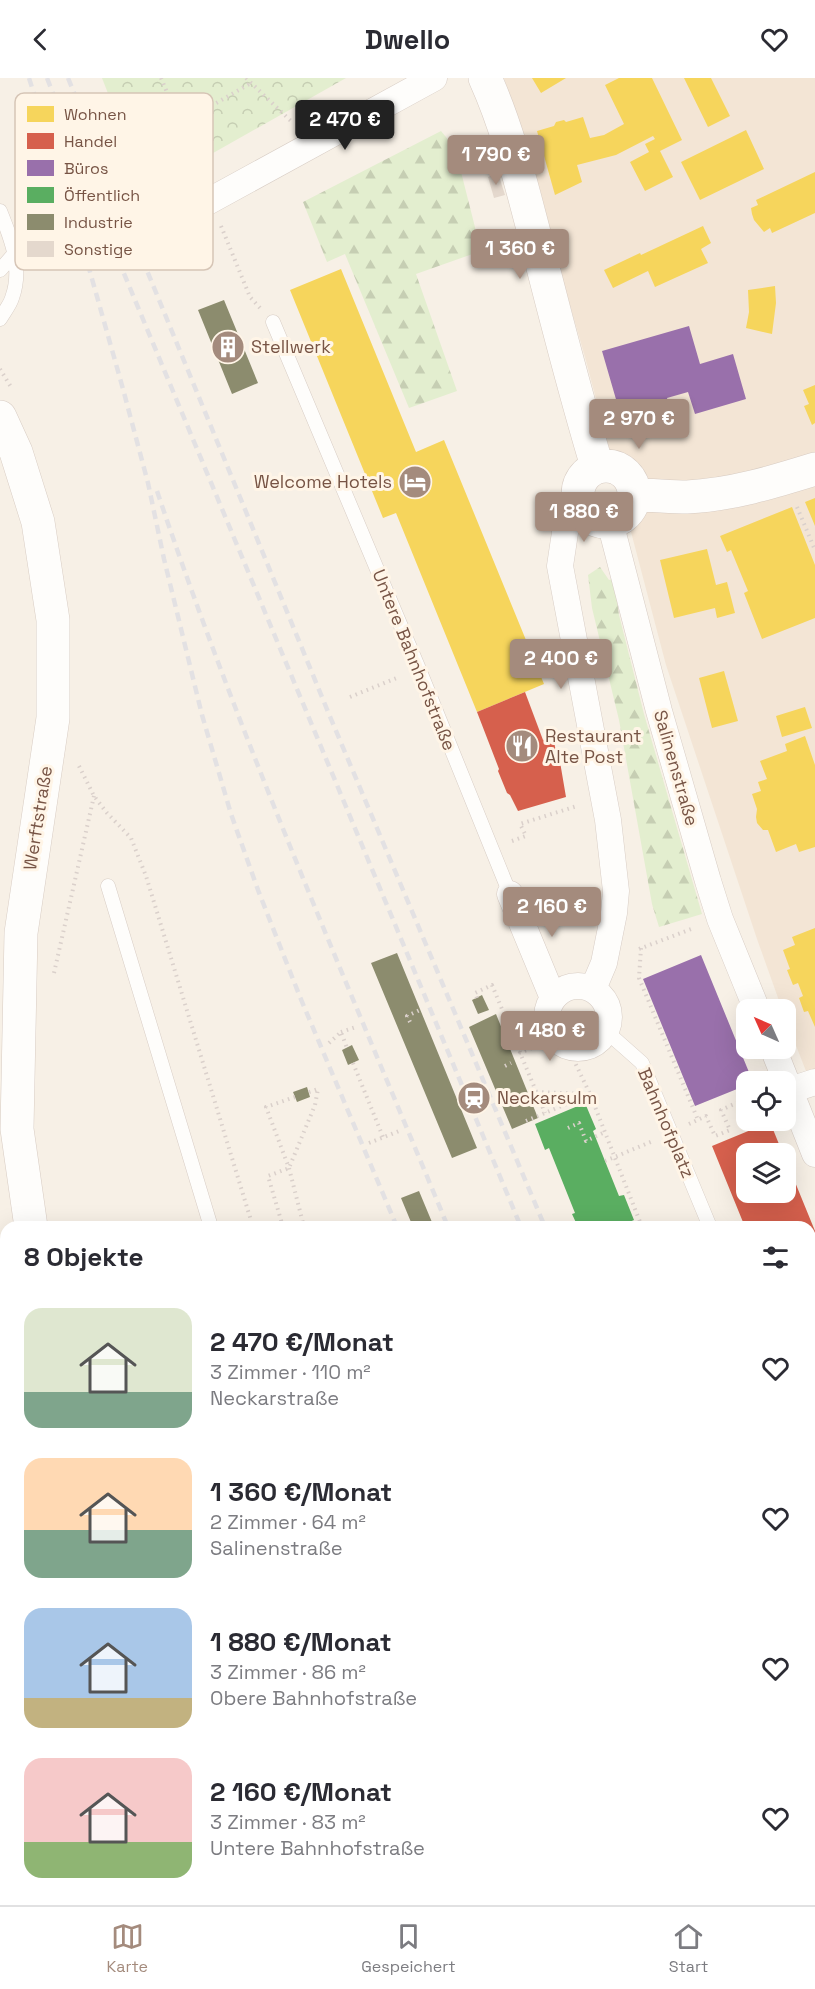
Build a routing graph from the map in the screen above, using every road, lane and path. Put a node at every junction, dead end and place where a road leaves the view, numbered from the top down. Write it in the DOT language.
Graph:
graph roads {
  1 [pos="161,78"];
  2 [pos="246,78"];
  3 [pos="434,78"];
  4 [pos="485,78"];
  5 [pos="251,83"];
  6 [pos="167,93"];
  7 [pos="213,105"];
  8 [pos="314,143"];
  9 [pos="213,199"];
  10 [pos="213,205"];
  11 [pos="0,211"];
  12 [pos="15,253"];
  13 [pos="0,270"];
  14 [pos="16,270"];
  15 [pos="0,319"];
  16 [pos="273,322"];
  17 [pos="0,417"];
  18 [pos="597,466"];
  19 [pos="800,474"];
  20 [pos="635,495"];
  21 [pos="596,516"];
  22 [pos="815,550"];
  23 [pos="419,669"];
  24 [pos="350,696"];
  25 [pos="604,798"];
  26 [pos="526,836"];
  27 [pos="108,886"];
  28 [pos="510,894"];
  29 [pos="720,919"];
  30 [pos="53,976"];
  31 [pos="593,989"];
  32 [pos="477,998"];
  33 [pos="553,998"];
  34 [pos="753,999"];
  35 [pos="420,1010"];
  36 [pos="410,1022"];
  37 [pos="356,1026"];
  38 [pos="341,1032"];
  39 [pos="607,1032"];
  40 [pos="329,1043"];
  41 [pos="562,1044"];
  42 [pos="347,1047"];
  43 [pos="519,1053"];
  44 [pos="353,1063"];
  45 [pos="511,1063"];
  46 [pos="505,1066"];
  47 [pos="815,1082"];
  48 [pos="796,1088"];
  49 [pos="309,1092"];
  50 [pos="536,1092"];
  51 [pos="590,1094"];
  52 [pos="295,1097"];
  53 [pos="736,1103"];
  54 [pos="796,1105"];
  55 [pos="542,1115"];
  56 [pos="526,1121"];
  57 [pos="568,1128"];
  58 [pos="399,1131"];
  59 [pos="605,1132"];
  60 [pos="662,1136"];
  61 [pos="383,1137"];
  62 [pos="369,1143"];
  63 [pos="815,1154"];
  64 [pos="615,1156"];
  65 [pos="605,1161"];
  66 [pos="289,1168"];
  67 [pos="30,1221"];
  68 [pos="209,1221"];
  69 [pos="251,1221"];
  70 [pos="281,1221"];
  71 [pos="302,1221"];
  72 [pos="640,1221"];
  73 [pos="708,1221"];
  1 -- 6 [label="path"];
  2 -- 5 [label="path"];
  3 -- 8 [label="street"];
  4 -- 18 [label="main road"];
  5 -- 7 [label="path"];
  5 -- 8 [label="path"];
  8 -- 9 [label="street"];
  10 -- 16 [label="path"];
  11 -- 12 [label="lane"];
  12 -- 13 [label="lane"];
  14 -- 15 [label="lane"];
  16 -- 23 [label="lane, Untere Bahnhofstraße"];
  17 -- 67 [label="main road, Werftstraße"];
  18 -- 20 [label="main road"];
  18 -- 21 [label="main road, Salinenstraße"];
  19 -- 20 [label="main road"];
  19 -- 22 [label="path"];
  20 -- 21 [label="main road"];
  21 -- 25 [label="street"];
  21 -- 29 [label="street, Salinenstraße"];
  23 -- 24 [label="path"];
  23 -- 28 [label="lane, Untere Bahnhofstraße"];
  25 -- 26 [label="path"];
  25 -- 31 [label="street"];
  27 -- 68 [label="lane"];
  28 -- 33 [label="street, Untere Bahnhofstraße"];
  29 -- 34 [label="street, Salinenstraße"];
  29 -- 53 [label="path"];
  30 -- 69 [label="path"];
  31 -- 33 [label="street"];
  31 -- 39 [label="street"];
  32 -- 43 [label="path"];
  33 -- 41 [label="street"];
  35 -- 36 [label="path"];
  37 -- 38 [label="path"];
  38 -- 40 [label="path"];
  38 -- 42 [label="path"];
  39 -- 41 [label="street"];
  39 -- 73 [label="lane, Bahnhofplatz"];
  41 -- 43 [label="path"];
  41 -- 51 [label="path"];
  43 -- 50 [label="path"];
  44 -- 61 [label="path"];
  45 -- 46 [label="path"];
  47 -- 48 [label="street"];
  49 -- 66 [label="path"];
  50 -- 51 [label="path"];
  50 -- 55 [label="path"];
  51 -- 55 [label="path"];
  51 -- 59 [label="path"];
  52 -- 66 [label="path"];
  54 -- 63 [label="street"];
  55 -- 56 [label="path"];
  57 -- 59 [label="path"];
  58 -- 61 [label="path"];
  59 -- 64 [label="path"];
  60 -- 64 [label="path"];
  61 -- 62 [label="path"];
  64 -- 65 [label="path"];
  64 -- 72 [label="path"];
  66 -- 70 [label="path"];
  66 -- 71 [label="path"];
}
